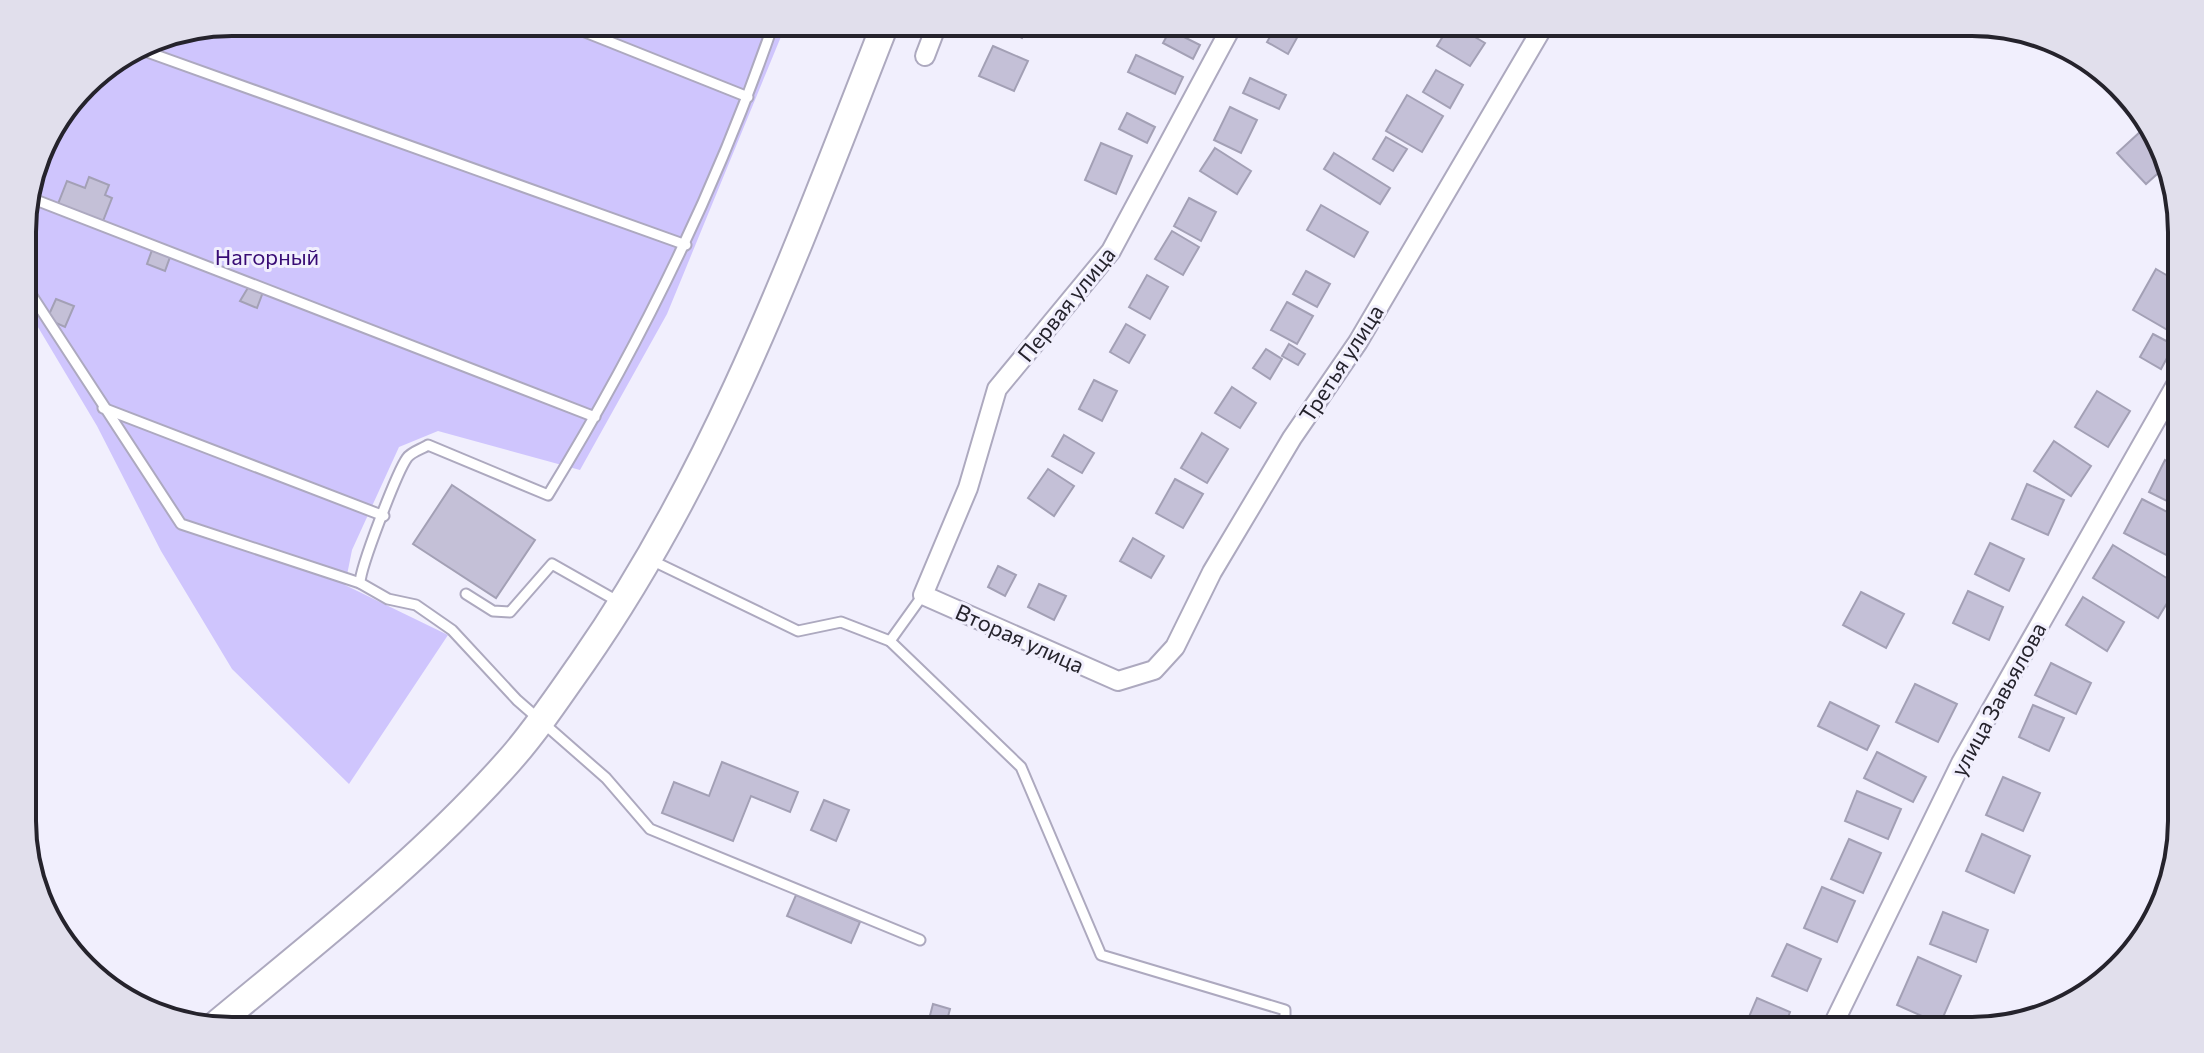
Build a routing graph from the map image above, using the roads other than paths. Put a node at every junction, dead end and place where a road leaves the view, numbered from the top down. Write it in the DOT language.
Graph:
graph roads {
  1 [pos="595,36"];
  2 [pos="769,36"];
  3 [pos="881,36"];
  4 [pos="933,36"];
  5 [pos="1226,36"];
  6 [pos="1538,36"];
  7 [pos="151,53"];
  8 [pos="925,56"];
  9 [pos="748,97"];
  10 [pos="39,201"];
  11 [pos="686,245"];
  12 [pos="36,302"];
  13 [pos="2168,399"];
  14 [pos="103,408"];
  15 [pos="595,417"];
  16 [pos="384,516"];
  17 [pos="650,559"];
  18 [pos="360,583"];
  19 [pos="466,594"];
  20 [pos="923,595"];
  21 [pos="622,603"];
  22 [pos="890,641"];
  23 [pos="1118,681"];
  24 [pos="542,720"];
  25 [pos="920,940"];
  26 [pos="226,1016"];
  27 [pos="1285,1017"];
  28 [pos="1837,1017"];
  1 -- 9 [label="lane"];
  2 -- 9 [label="lane"];
  3 -- 17 [label="main road"];
  4 -- 8 [label="street"];
  5 -- 20 [label="street, Первая улица"];
  6 -- 23 [label="street, Третья улица"];
  7 -- 11 [label="lane"];
  9 -- 11 [label="lane"];
  10 -- 15 [label="lane"];
  11 -- 15 [label="lane"];
  12 -- 14 [label="lane"];
  13 -- 28 [label="street, улица Завьялова"];
  14 -- 16 [label="lane"];
  14 -- 18 [label="lane"];
  15 -- 16 [label="lane"];
  16 -- 18 [label="lane"];
  17 -- 21 [label="main road"];
  17 -- 22 [label="lane"];
  18 -- 24 [label="lane"];
  19 -- 21 [label="lane"];
  20 -- 22 [label="lane"];
  20 -- 23 [label="street, Вторая улица"];
  21 -- 24 [label="main road"];
  22 -- 27 [label="lane"];
  24 -- 25 [label="lane"];
  24 -- 26 [label="main road"];
}
